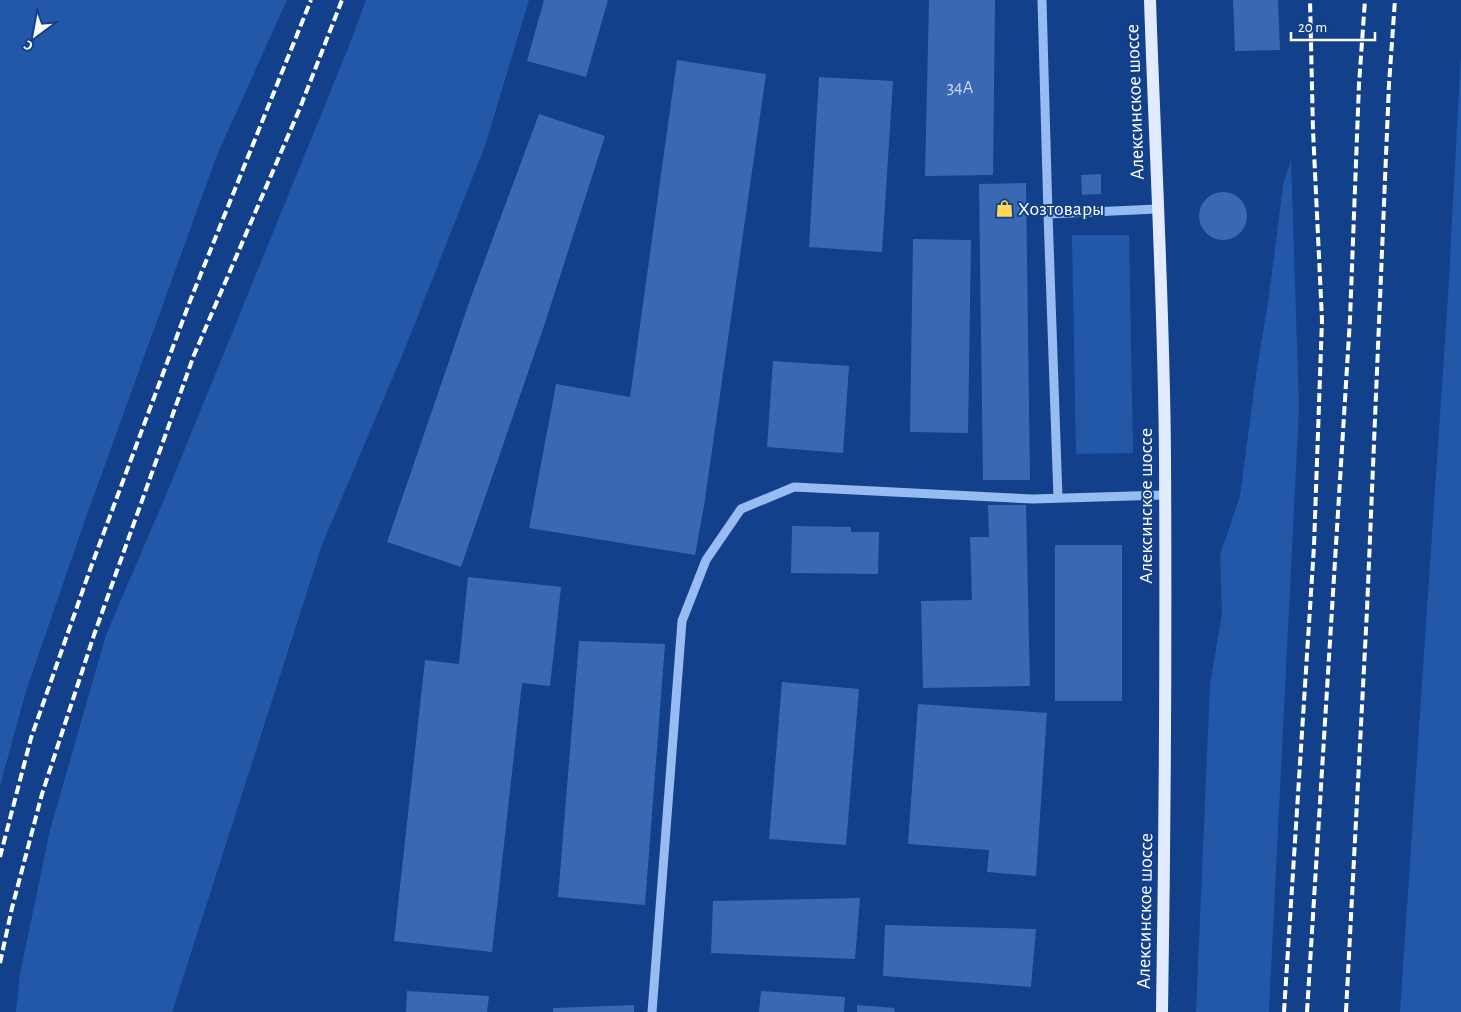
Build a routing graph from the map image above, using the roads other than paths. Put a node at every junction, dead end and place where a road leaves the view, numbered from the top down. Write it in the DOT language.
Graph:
graph roads {
  1 [pos="1042,0"];
  2 [pos="1150,0"];
  3 [pos="1157,209"];
  4 [pos="1048,214"];
  5 [pos="1164,495"];
  6 [pos="1058,498"];
  7 [pos="652,1012"];
  8 [pos="1162,1012"];
  1 -- 4 [label="lane"];
  2 -- 3 [label="main road, Алексинское шоссе"];
  3 -- 4 [label="lane"];
  3 -- 5 [label="main road, Алексинское шоссе"];
  4 -- 6 [label="lane"];
  5 -- 6 [label="lane"];
  5 -- 8 [label="main road, Алексинское шоссе"];
  6 -- 7 [label="lane"];
}
